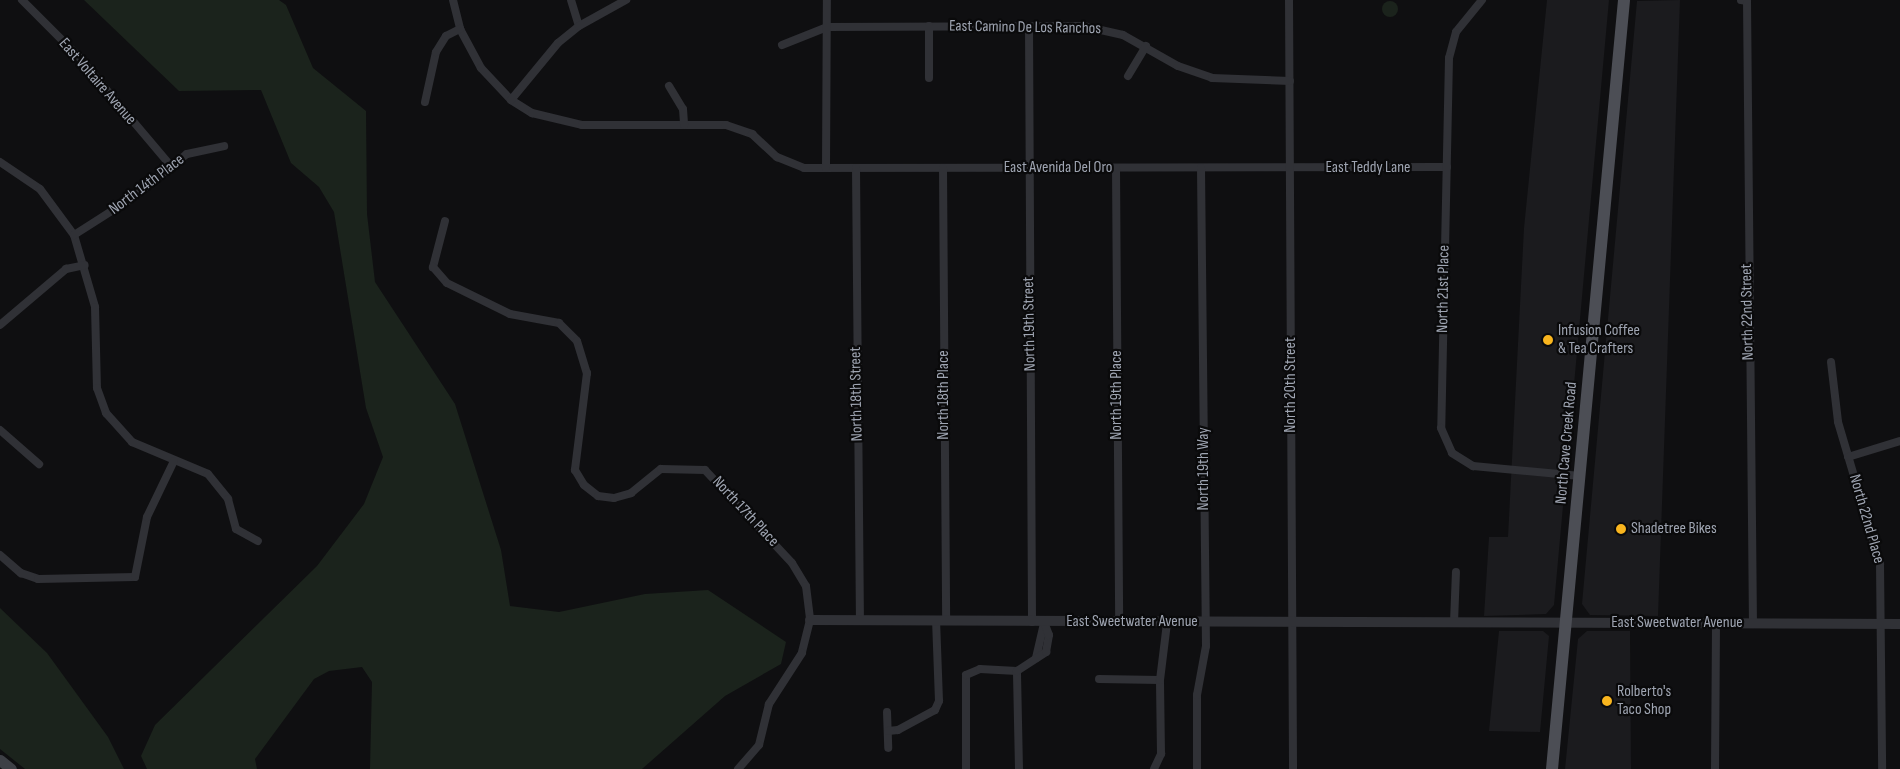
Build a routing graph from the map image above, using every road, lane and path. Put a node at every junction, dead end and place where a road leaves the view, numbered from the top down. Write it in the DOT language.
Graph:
graph roads {
  1 [pos="22,0"];
  2 [pos="453,0"];
  3 [pos="571,0"];
  4 [pos="626,0"];
  5 [pos="827,0"];
  6 [pos="1289,0"];
  7 [pos="1482,0"];
  8 [pos="1624,0"];
  9 [pos="1744,1"];
  10 [pos="579,26"];
  11 [pos="929,26"];
  12 [pos="1029,26"];
  13 [pos="827,27"];
  14 [pos="460,29"];
  15 [pos="782,45"];
  16 [pos="1146,46"];
  17 [pos="1128,76"];
  18 [pos="929,78"];
  19 [pos="1290,81"];
  20 [pos="669,86"];
  21 [pos="511,100"];
  22 [pos="425,102"];
  23 [pos="684,125"];
  24 [pos="224,146"];
  25 [pos="170,165"];
  26 [pos="1,166"];
  27 [pos="1447,167"];
  28 [pos="826,168"];
  29 [pos="856,168"];
  30 [pos="942,168"];
  31 [pos="1029,168"];
  32 [pos="1116,168"];
  33 [pos="1201,168"];
  34 [pos="1290,168"];
  35 [pos="445,221"];
  36 [pos="74,235"];
  37 [pos="85,264"];
  38 [pos="0,325"];
  39 [pos="1831,362"];
  40 [pos="0,430"];
  41 [pos="1900,441"];
  42 [pos="1848,457"];
  43 [pos="174,461"];
  44 [pos="39,464"];
  45 [pos="1581,476"];
  46 [pos="258,540"];
  47 [pos="0,555"];
  48 [pos="1456,572"];
  49 [pos="810,620"];
  50 [pos="860,621"];
  51 [pos="941,621"];
  52 [pos="1032,622"];
  53 [pos="1044,622"];
  54 [pos="1119,622"];
  55 [pos="1167,623"];
  56 [pos="1206,623"];
  57 [pos="1291,623"];
  58 [pos="1454,623"];
  59 [pos="1567,623"];
  60 [pos="1716,623"];
  61 [pos="1753,623"];
  62 [pos="1882,624"];
  63 [pos="1900,624"];
  64 [pos="1018,671"];
  65 [pos="1099,679"];
  66 [pos="1160,680"];
  67 [pos="887,712"];
  68 [pos="888,731"];
  69 [pos="888,748"];
  70 [pos="0,760"];
  71 [pos="11,769"];
  72 [pos="738,769"];
  73 [pos="966,769"];
  74 [pos="1020,769"];
  75 [pos="1154,769"];
  76 [pos="1197,769"];
  77 [pos="1293,769"];
  78 [pos="1552,769"];
  79 [pos="1715,769"];
  80 [pos="1882,769"];
  1 -- 25 [label="street, East Voltaire Avenue"];
  2 -- 14 [label="street"];
  3 -- 10 [label="street"];
  4 -- 10 [label="street"];
  5 -- 13 [label="street"];
  6 -- 19 [label="street, North 20th Street"];
  7 -- 27 [label="street, North 21st Place"];
  8 -- 45 [label="main road, North Cave Creek Road"];
  9 -- 61 [label="street, North 22nd Street"];
  10 -- 21 [label="street"];
  11 -- 12 [label="street, East Camino De Los Ranchos"];
  11 -- 13 [label="street, East Camino De Los Ranchos"];
  11 -- 18 [label="street"];
  12 -- 16 [label="street, East Camino De Los Ranchos"];
  12 -- 31 [label="street, North 19th Street"];
  13 -- 15 [label="street, East Camino De Los Ranchos"];
  13 -- 28 [label="street"];
  14 -- 21 [label="street"];
  14 -- 22 [label="street"];
  16 -- 17 [label="street"];
  16 -- 19 [label="street, East Camino De Los Ranchos"];
  19 -- 34 [label="street, North 20th Street"];
  20 -- 23 [label="street"];
  21 -- 23 [label="street, East Avenida Del Oro"];
  23 -- 28 [label="street, East Avenida Del Oro"];
  24 -- 25 [label="street, North 14th Place"];
  25 -- 36 [label="street, North 14th Place"];
  26 -- 36 [label="street"];
  27 -- 34 [label="street, East Teddy Lane"];
  27 -- 45 [label="street, North 21st Place"];
  28 -- 29 [label="street, East Avenida Del Oro"];
  29 -- 30 [label="street, East Avenida Del Oro"];
  29 -- 50 [label="street, North 18th Street"];
  30 -- 31 [label="street, East Avenida Del Oro"];
  30 -- 51 [label="street, North 18th Place"];
  31 -- 32 [label="street, East Avenida Del Oro"];
  31 -- 52 [label="street, North 19th Street"];
  32 -- 33 [label="street, East Avenida Del Oro"];
  32 -- 54 [label="street, North 19th Place"];
  33 -- 34 [label="street, East Avenida Del Oro"];
  33 -- 56 [label="street, North 19th Way"];
  34 -- 57 [label="street, North 20th Street"];
  35 -- 49 [label="street, North 17th Place"];
  36 -- 37 [label="street"];
  37 -- 38 [label="street"];
  37 -- 43 [label="street"];
  39 -- 42 [label="street, North 22nd Place"];
  40 -- 44 [label="street"];
  41 -- 42 [label="street"];
  42 -- 62 [label="street, North 22nd Place"];
  43 -- 46 [label="street"];
  43 -- 47 [label="street"];
  45 -- 59 [label="main road, North Cave Creek Road"];
  48 -- 58 [label="street"];
  49 -- 50 [label="street, East Sweetwater Avenue"];
  49 -- 72 [label="street, North 17th Place"];
  50 -- 51 [label="street, East Sweetwater Avenue"];
  51 -- 52 [label="street, East Sweetwater Avenue"];
  51 -- 68 [label="street, North 18th Place"];
  52 -- 53 [label="street, East Sweetwater Avenue"];
  53 -- 54 [label="street, East Sweetwater Avenue"];
  53 -- 64 [label="street"];
  54 -- 55 [label="street, East Sweetwater Avenue"];
  55 -- 56 [label="street, East Sweetwater Avenue"];
  55 -- 66 [label="street"];
  56 -- 57 [label="street, East Sweetwater Avenue"];
  56 -- 76 [label="street, North 19th Way"];
  57 -- 58 [label="street, East Sweetwater Avenue"];
  57 -- 77 [label="street, North 20th Street"];
  58 -- 59 [label="street, East Sweetwater Avenue"];
  59 -- 60 [label="street, East Sweetwater Avenue"];
  59 -- 78 [label="main road, North Cave Creek Road"];
  60 -- 61 [label="street, East Sweetwater Avenue"];
  60 -- 79 [label="street"];
  61 -- 62 [label="street, East Sweetwater Avenue"];
  62 -- 63 [label="street, East Sweetwater Avenue"];
  62 -- 80 [label="street, North 22nd Place"];
  64 -- 73 [label="street"];
  64 -- 74 [label="street"];
  65 -- 66 [label="street"];
  66 -- 75 [label="street"];
  67 -- 68 [label="street"];
  68 -- 69 [label="street"];
  70 -- 71 [label="main road"];
}
